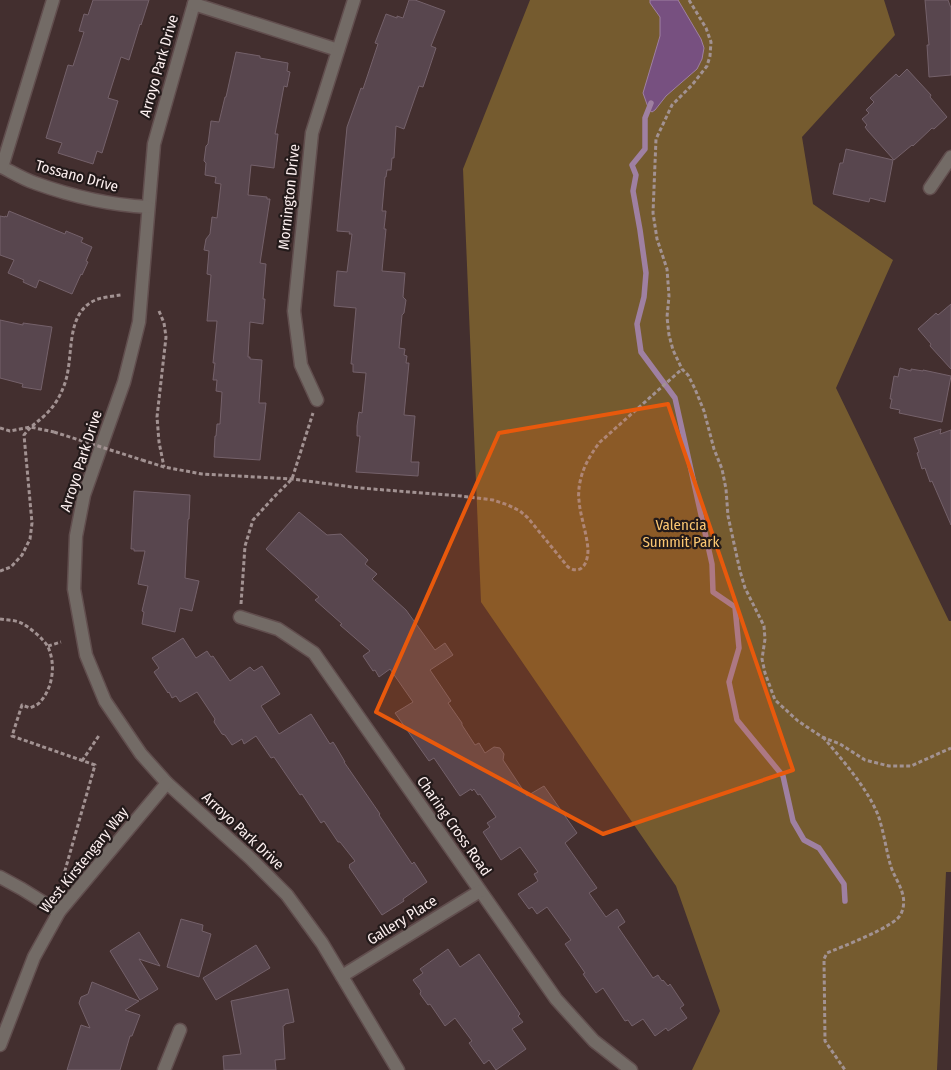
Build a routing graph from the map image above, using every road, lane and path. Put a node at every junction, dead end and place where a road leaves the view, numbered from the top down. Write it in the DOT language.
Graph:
graph roads {
  1 [pos="53,0"];
  2 [pos="354,0"];
  3 [pos="689,0"];
  4 [pos="194,2"];
  5 [pos="338,50"];
  6 [pos="951,157"];
  7 [pos="1,167"];
  8 [pos="930,188"];
  9 [pos="148,207"];
  10 [pos="121,295"];
  11 [pos="159,311"];
  12 [pos="682,369"];
  13 [pos="317,400"];
  14 [pos="30,427"];
  15 [pos="0,428"];
  16 [pos="164,466"];
  17 [pos="292,479"];
  18 [pos="0,571"];
  19 [pos="240,617"];
  20 [pos="0,619"];
  21 [pos="62,642"];
  22 [pos="48,646"];
  23 [pos="100,734"];
  24 [pos="822,737"];
  25 [pos="951,748"];
  26 [pos="82,761"];
  27 [pos="167,783"];
  28 [pos="64,874"];
  29 [pos="0,877"];
  30 [pos="480,891"];
  31 [pos="59,912"];
  32 [pos="342,976"];
  33 [pos="180,1030"];
  34 [pos="0,1045"];
  35 [pos="164,1070"];
  36 [pos="398,1070"];
  37 [pos="631,1070"];
  38 [pos="845,1070"];
  1 -- 7 [label="street"];
  2 -- 5 [label="street, Mornington Drive"];
  3 -- 12 [label="path"];
  4 -- 5 [label="street"];
  4 -- 9 [label="street, Arroyo Park Drive"];
  5 -- 13 [label="street, Mornington Drive"];
  6 -- 8 [label="street"];
  7 -- 9 [label="street, Tossano Drive"];
  9 -- 27 [label="street, Arroyo Park Drive"];
  10 -- 14 [label="path"];
  11 -- 16 [label="path"];
  12 -- 17 [label="path"];
  12 -- 24 [label="path"];
  13 -- 17 [label="path"];
  14 -- 15 [label="path"];
  14 -- 16 [label="path, bridge"];
  14 -- 18 [label="path"];
  16 -- 17 [label="path"];
  17 -- 19 [label="path"];
  19 -- 30 [label="street, Charing Cross Road"];
  20 -- 22 [label="path"];
  21 -- 22 [label="path"];
  22 -- 26 [label="path"];
  23 -- 26 [label="path"];
  24 -- 25 [label="path"];
  24 -- 38 [label="path"];
  26 -- 28 [label="path"];
  27 -- 31 [label="street, West Kirstengary Way"];
  27 -- 32 [label="street, Arroyo Park Drive"];
  29 -- 31 [label="street"];
  30 -- 32 [label="street, Gallery Place"];
  30 -- 37 [label="street, Charing Cross Road"];
  31 -- 34 [label="street, West Kirstengary Way"];
  32 -- 36 [label="street, Arroyo Park Drive"];
  33 -- 35 [label="street"];
}
